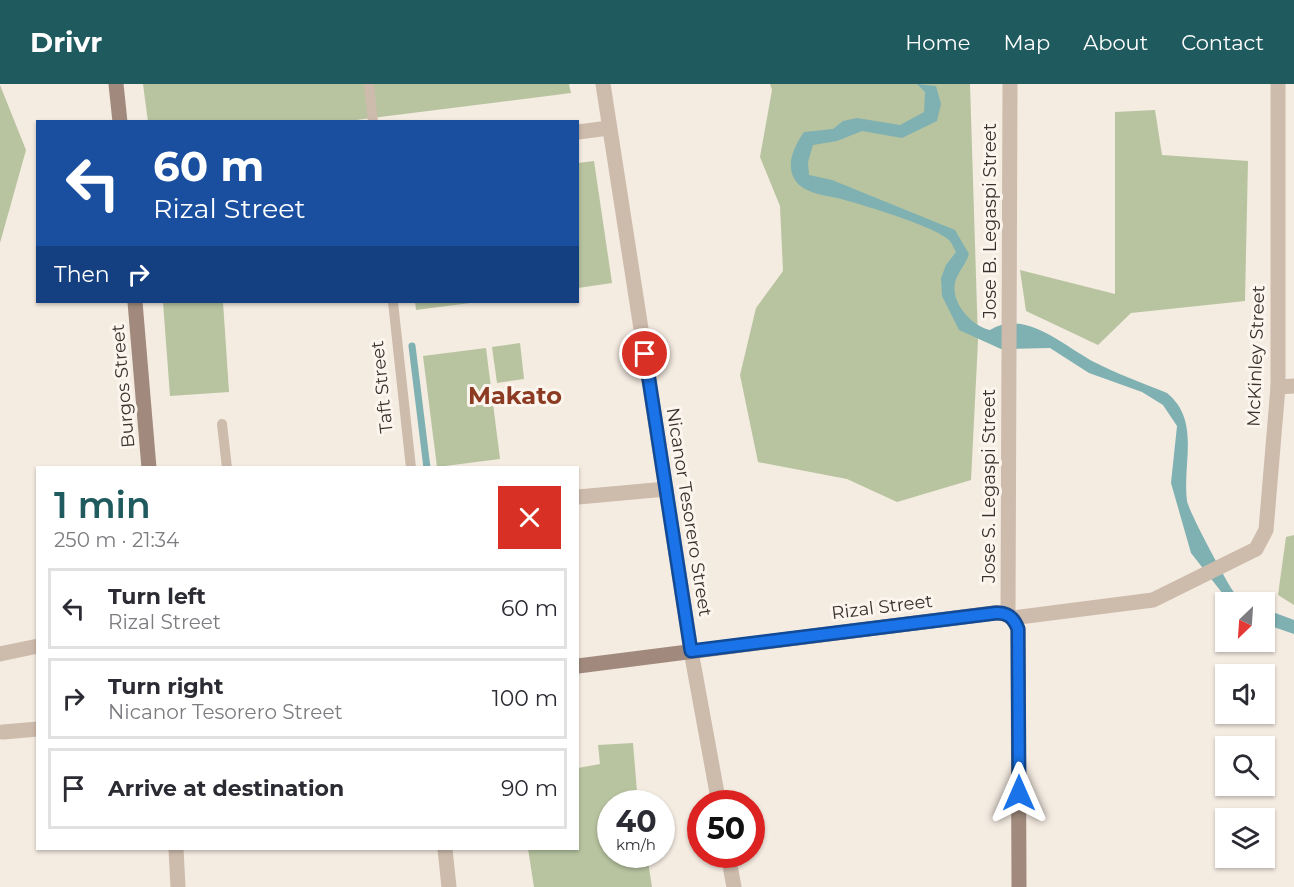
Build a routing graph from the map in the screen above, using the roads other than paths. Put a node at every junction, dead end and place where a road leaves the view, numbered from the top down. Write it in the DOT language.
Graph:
graph roads {
  1 [pos="116,84"];
  2 [pos="369,84"];
  3 [pos="603,84"];
  4 [pos="1010,84"];
  5 [pos="1278,84"];
  6 [pos="120,120"];
  7 [pos="373,120"];
  8 [pos="609,128"];
  9 [pos="579,132"];
  10 [pos="135,303"];
  11 [pos="393,303"];
  12 [pos="1009,357"];
  13 [pos="1294,386"];
  14 [pos="1278,387"];
  15 [pos="222,424"];
  16 [pos="149,466"];
  17 [pos="227,466"];
  18 [pos="411,466"];
  19 [pos="666,489"];
  20 [pos="579,497"];
  21 [pos="1186,584"];
  22 [pos="1010,616"];
  23 [pos="36,646"];
  24 [pos="691,651"];
  25 [pos="0,654"];
  26 [pos="579,666"];
  27 [pos="36,729"];
  28 [pos="3,732"];
  29 [pos="716,790"];
  30 [pos="176,850"];
  31 [pos="445,850"];
  32 [pos="730,868"];
  33 [pos="178,887"];
  34 [pos="449,887"];
  35 [pos="734,887"];
  36 [pos="1019,887"];
  1 -- 6 [label="main road"];
  2 -- 7 [label="lane"];
  3 -- 8 [label="street, Nicanor Tesorero Street"];
  4 -- 12 [label="street, Jose B. Legaspi Street"];
  5 -- 14 [label="street, McKinley Street"];
  8 -- 9 [label="street"];
  8 -- 19 [label="street, Nicanor Tesorero Street"];
  10 -- 16 [label="main road, Burgos Street"];
  11 -- 18 [label="lane, Taft Street"];
  12 -- 22 [label="street, Jose S. Legaspi Street"];
  13 -- 14 [label="street"];
  14 -- 21 [label="street, McKinley Street"];
  15 -- 17 [label="lane"];
  19 -- 20 [label="street"];
  19 -- 24 [label="street, Nicanor Tesorero Street"];
  21 -- 22 [label="street, Rizal Street"];
  22 -- 24 [label="main road, Rizal Street"];
  22 -- 36 [label="main road, Jose S. Legaspi Street"];
  23 -- 25 [label="street"];
  24 -- 26 [label="main road, Rizal Street"];
  24 -- 29 [label="street, Nicanor Tesorero Street"];
  27 -- 28 [label="street"];
  30 -- 33 [label="street"];
  31 -- 34 [label="street"];
  32 -- 35 [label="street"];
}
